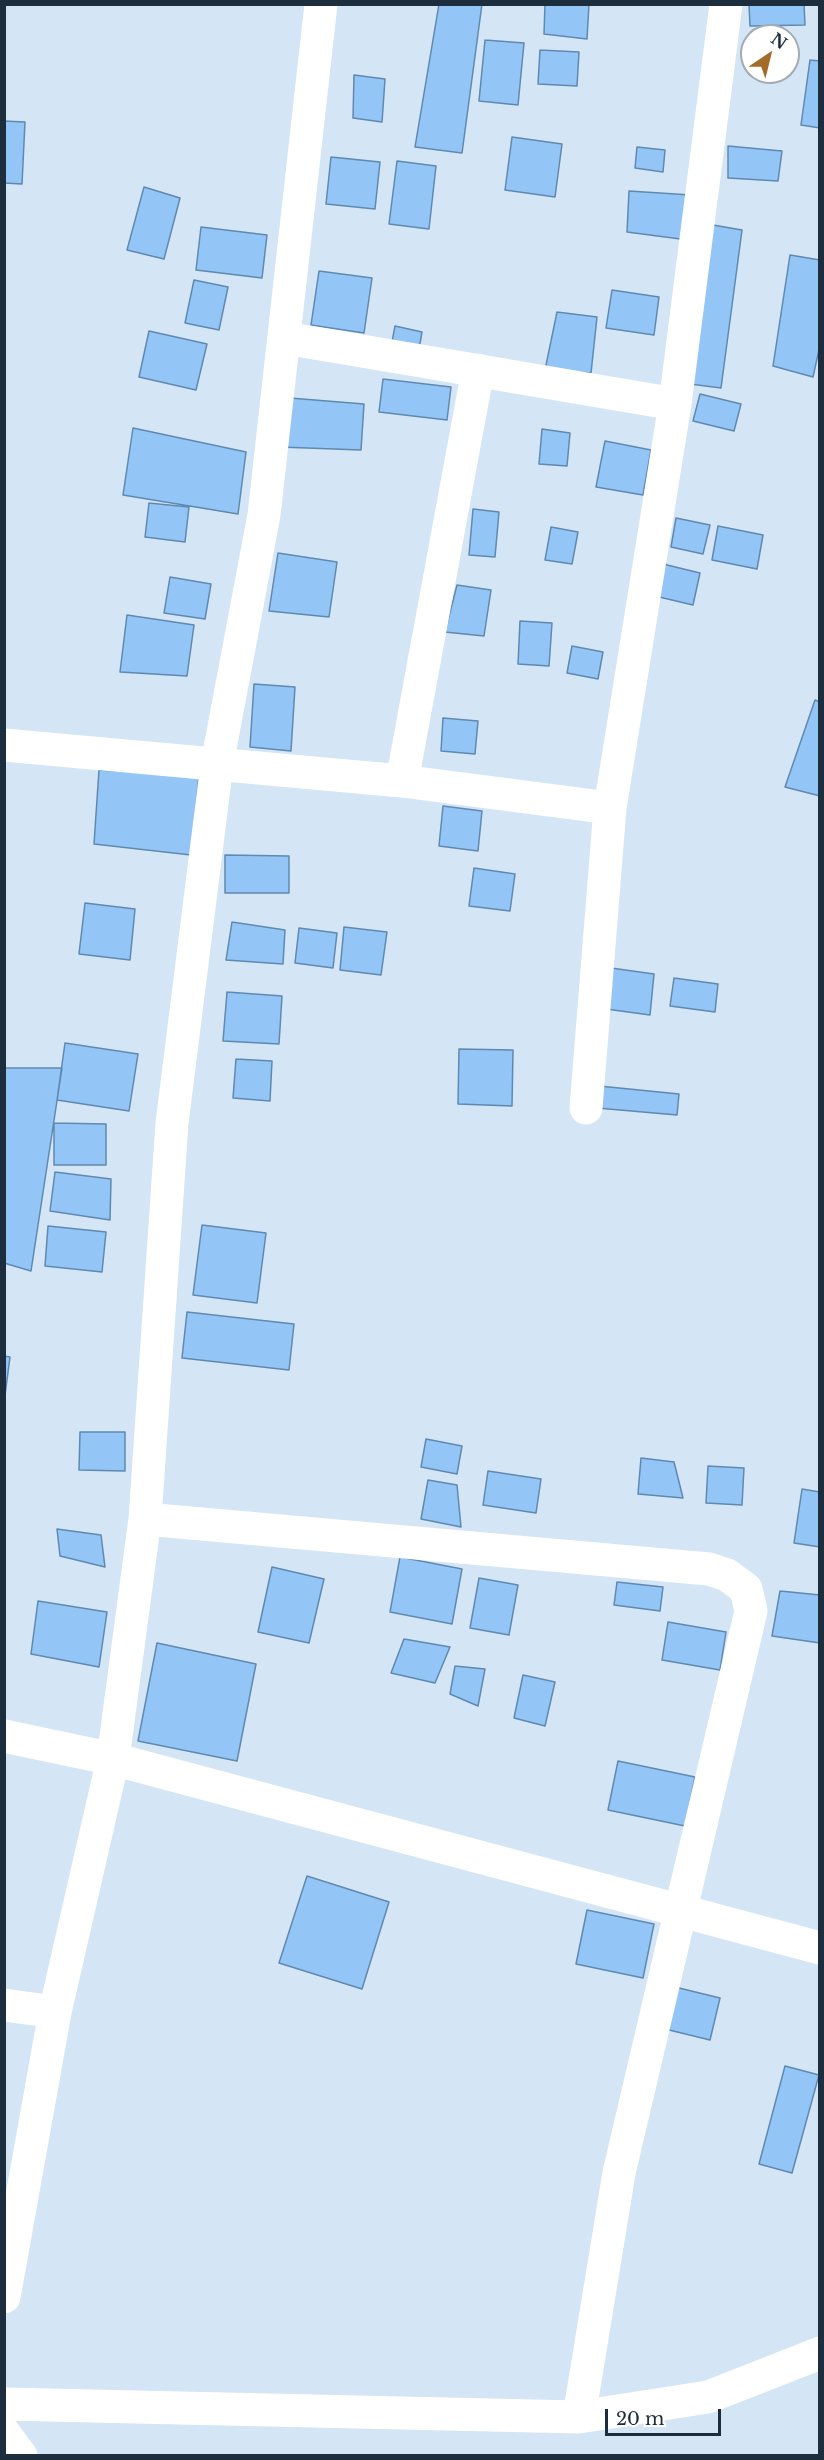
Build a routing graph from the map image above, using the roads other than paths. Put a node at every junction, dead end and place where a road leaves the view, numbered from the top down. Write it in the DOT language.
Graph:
graph roads {
  1 [pos="321,4"];
  2 [pos="726,4"];
  3 [pos="285,338"];
  4 [pos="478,370"];
  5 [pos="675,404"];
  6 [pos="4,745"];
  7 [pos="217,764"];
  8 [pos="402,781"];
  9 [pos="610,808"];
  10 [pos="586,1108"];
  11 [pos="145,1520"];
  12 [pos="4,1736"];
  13 [pos="113,1759"];
  14 [pos="682,1912"];
  15 [pos="819,1948"];
  16 [pos="4,2005"];
  17 [pos="55,2012"];
  18 [pos="4,2297"];
  19 [pos="819,2354"];
  20 [pos="4,2404"];
  21 [pos="579,2417"];
  22 [pos="4,2433"];
  23 [pos="21,2456"];
  1 -- 3 [label="street"];
  2 -- 5 [label="street"];
  3 -- 4 [label="street"];
  3 -- 7 [label="street"];
  4 -- 5 [label="street"];
  4 -- 8 [label="street"];
  5 -- 9 [label="street"];
  6 -- 7 [label="street"];
  7 -- 8 [label="street"];
  7 -- 11 [label="street"];
  8 -- 9 [label="street"];
  9 -- 10 [label="street"];
  11 -- 13 [label="street"];
  11 -- 14 [label="street"];
  12 -- 13 [label="street"];
  13 -- 14 [label="street"];
  13 -- 17 [label="street"];
  14 -- 15 [label="street"];
  14 -- 21 [label="street"];
  16 -- 17 [label="street"];
  17 -- 18 [label="street"];
  19 -- 21 [label="street"];
  20 -- 21 [label="street"];
  22 -- 23 [label="street"];
}
